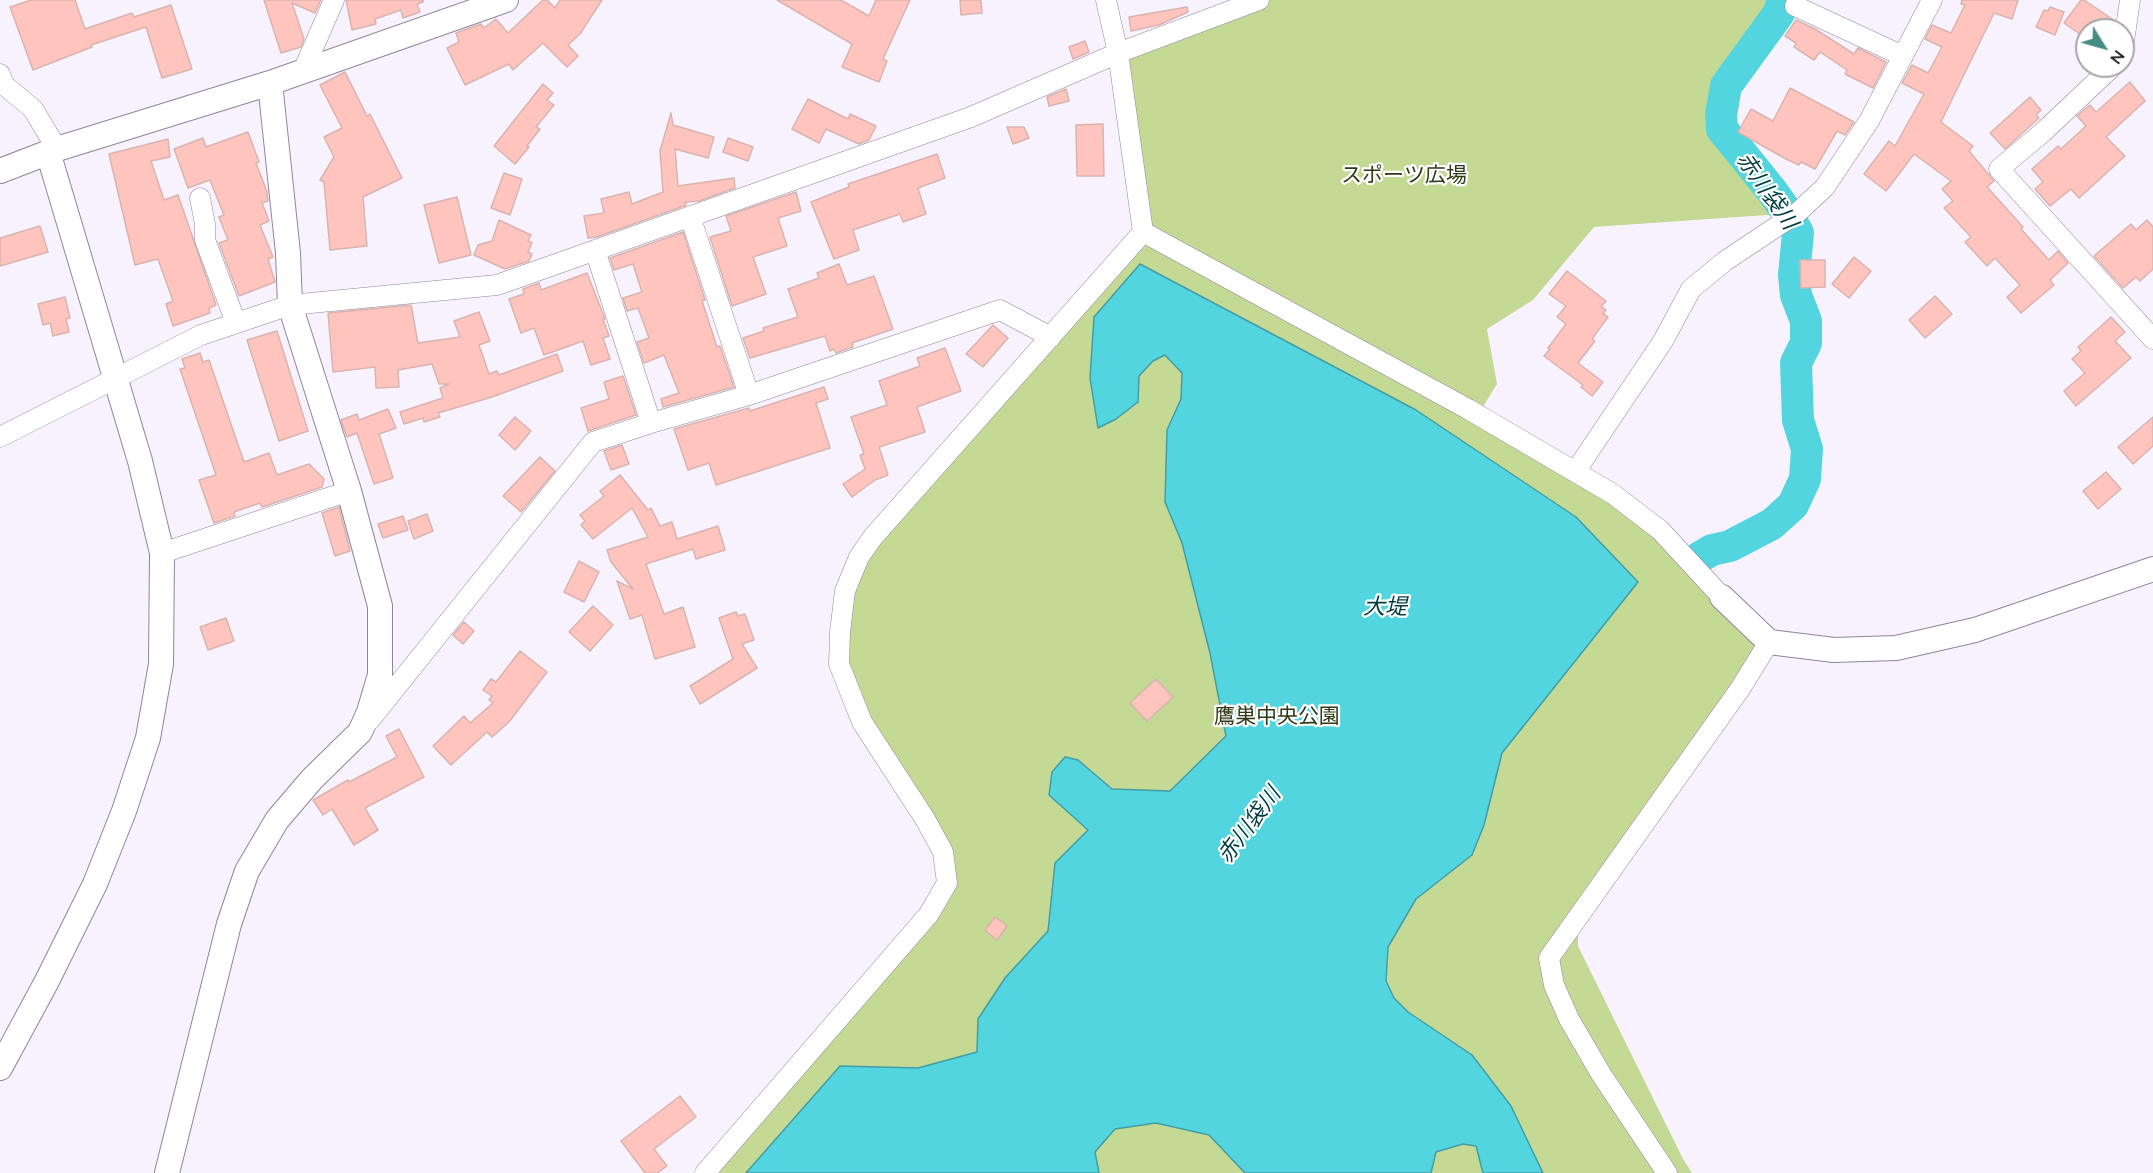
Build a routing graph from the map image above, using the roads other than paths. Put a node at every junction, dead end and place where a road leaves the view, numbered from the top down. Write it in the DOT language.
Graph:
graph roads {
  1 [pos="334,0"];
  2 [pos="506,0"];
  3 [pos="1106,0"];
  4 [pos="1259,0"];
  5 [pos="1932,0"];
  6 [pos="2130,0"];
  7 [pos="1795,6"];
  8 [pos="2127,18"];
  9 [pos="1118,52"];
  10 [pos="1903,57"];
  11 [pos="303,71"];
  12 [pos="0,74"];
  13 [pos="2100,78"];
  14 [pos="270,83"];
  15 [pos="52,151"];
  16 [pos="0,171"];
  17 [pos="200,198"];
  18 [pos="690,216"];
  19 [pos="1143,232"];
  20 [pos="595,250"];
  21 [pos="290,305"];
  22 [pos="236,323"];
  23 [pos="1051,338"];
  24 [pos="2153,339"];
  25 [pos="115,379"];
  26 [pos="749,395"];
  27 [pos="651,423"];
  28 [pos="0,437"];
  29 [pos="1575,472"];
  30 [pos="350,491"];
  31 [pos="162,553"];
  32 [pos="2153,568"];
  33 [pos="1722,597"];
  34 [pos="1769,642"];
  35 [pos="360,732"];
  36 [pos="0,1068"];
  37 [pos="167,1173"];
  38 [pos="705,1173"];
  39 [pos="1667,1173"];
  1 -- 11 [label="street"];
  2 -- 11 [label="street"];
  3 -- 9 [label="street"];
  4 -- 9 [label="street"];
  5 -- 10 [label="street"];
  6 -- 8 [label="street"];
  7 -- 10 [label="street"];
  9 -- 18 [label="street"];
  9 -- 19 [label="street"];
  10 -- 29 [label="street"];
  11 -- 14 [label="street"];
  12 -- 15 [label="street"];
  13 -- 24 [label="street"];
  14 -- 15 [label="street"];
  14 -- 21 [label="street"];
  15 -- 16 [label="street"];
  15 -- 25 [label="street"];
  17 -- 22 [label="street"];
  18 -- 20 [label="street"];
  18 -- 26 [label="street"];
  19 -- 23 [label="street"];
  19 -- 29 [label="street"];
  20 -- 21 [label="street"];
  20 -- 27 [label="street"];
  21 -- 22 [label="street"];
  21 -- 30 [label="street"];
  22 -- 25 [label="street"];
  23 -- 26 [label="street"];
  23 -- 38 [label="street"];
  25 -- 28 [label="street"];
  25 -- 31 [label="street"];
  26 -- 27 [label="street"];
  27 -- 35 [label="street"];
  29 -- 33 [label="street"];
  30 -- 31 [label="street"];
  30 -- 35 [label="street"];
  31 -- 36 [label="street"];
  32 -- 34 [label="street"];
  33 -- 34 [label="street"];
  34 -- 39 [label="street"];
  35 -- 37 [label="street"];
}
